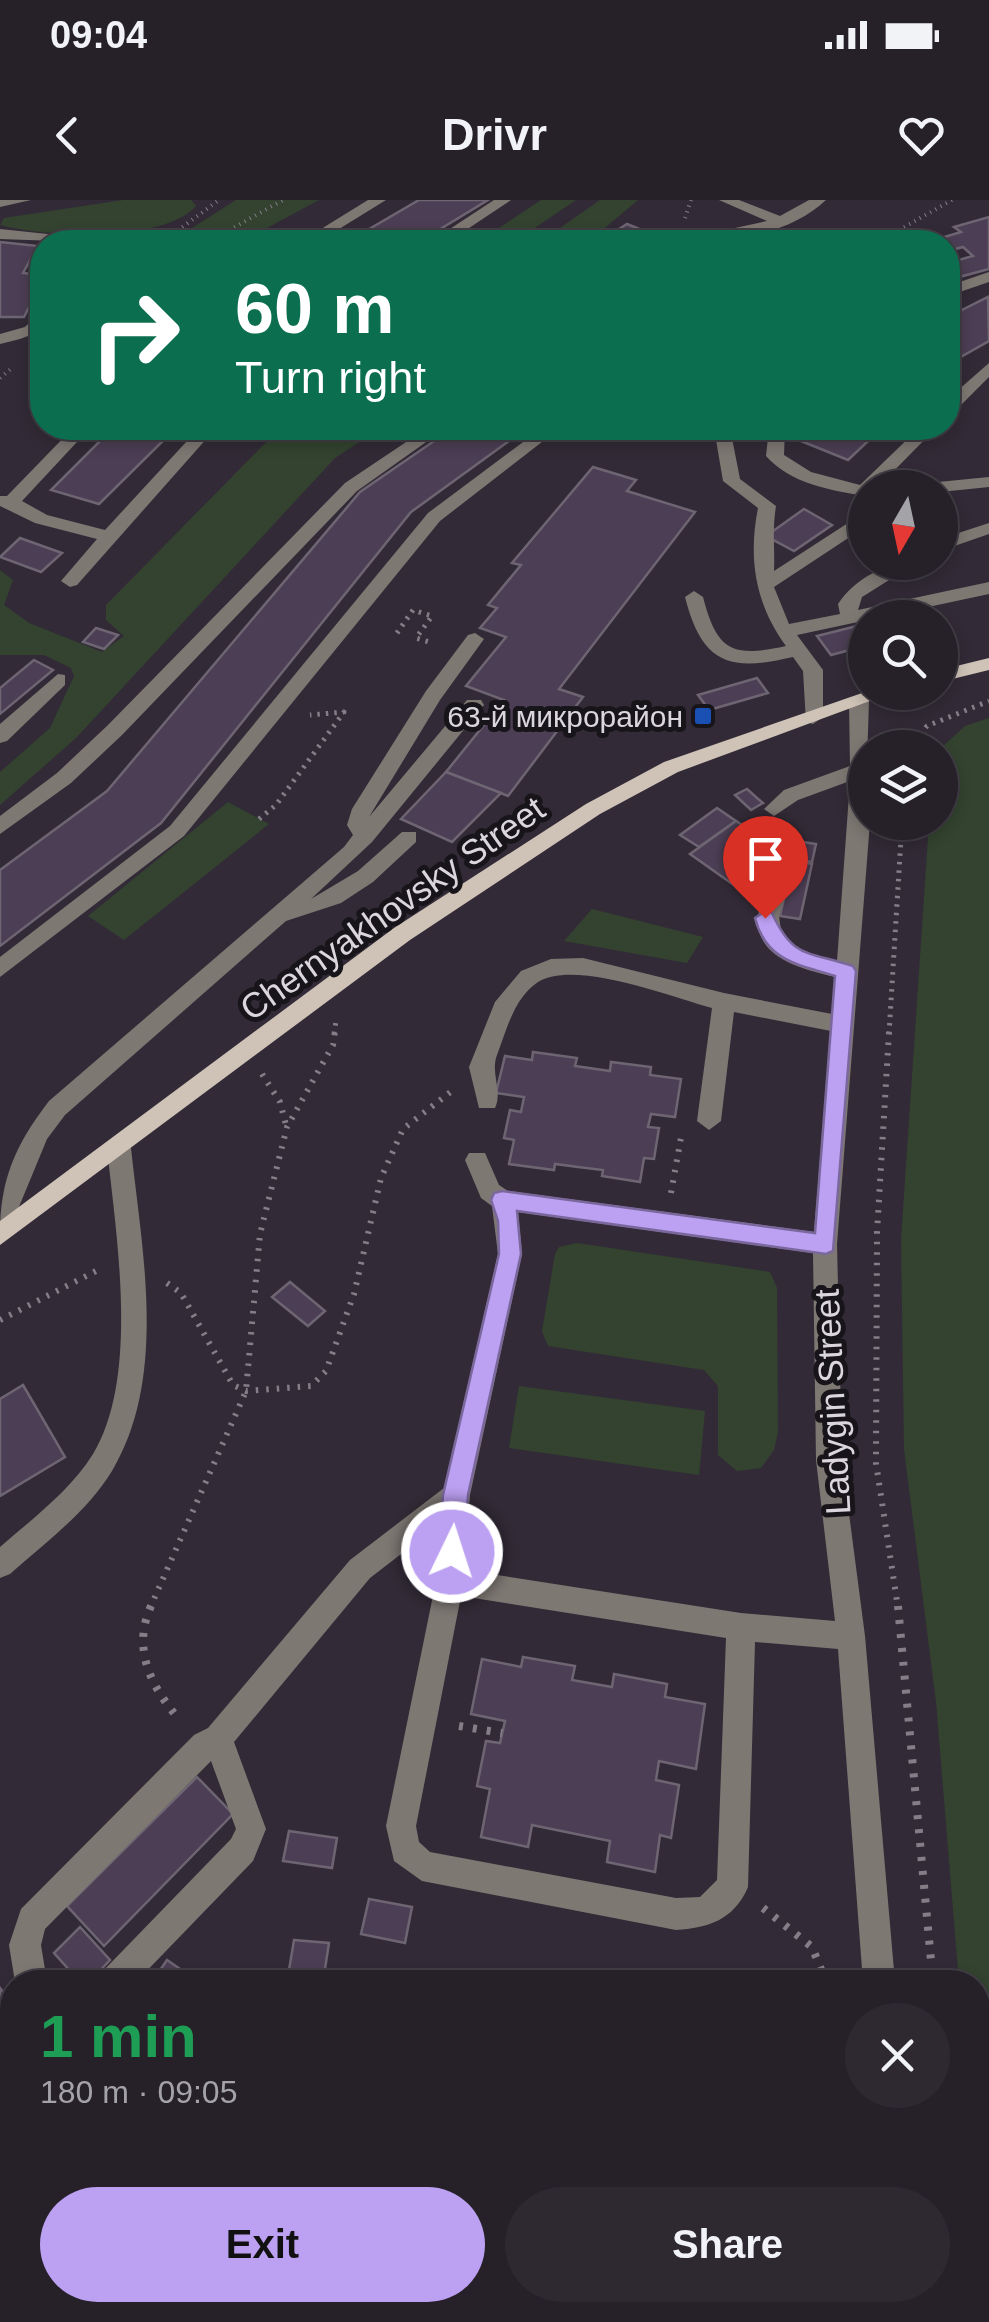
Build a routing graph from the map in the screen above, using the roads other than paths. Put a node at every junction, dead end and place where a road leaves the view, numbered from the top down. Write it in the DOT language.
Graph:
graph roads {
  1 [pos="379,200"];
  2 [pos="504,200"];
  3 [pos="726,200"];
  4 [pos="820,200"];
  5 [pos="777,220"];
  6 [pos="328,230"];
  7 [pos="457,230"];
  8 [pos="752,230"];
  9 [pos="0,234"];
  10 [pos="30,237"];
  11 [pos="989,277"];
  12 [pos="960,288"];
  13 [pos="30,330"];
  14 [pos="0,339"];
  15 [pos="989,368"];
  16 [pos="960,396"];
  17 [pos="70,440"];
  18 [pos="197,440"];
  19 [pos="420,440"];
  20 [pos="536,440"];
  21 [pos="723,440"];
  22 [pos="776,440"];
  23 [pos="916,440"];
  24 [pos="791,468"];
  25 [pos="886,470"];
  26 [pos="771,472"];
  27 [pos="989,482"];
  28 [pos="958,485"];
  29 [pos="848,486"];
  30 [pos="6,501"];
  31 [pos="989,528"];
  32 [pos="848,532"];
  33 [pos="109,536"];
  34 [pos="958,539"];
  35 [pos="880,580"];
  36 [pos="70,581"];
  37 [pos="764,585"];
  38 [pos="989,588"];
  39 [pos="694,597"];
  40 [pos="850,600"];
  41 [pos="937,600"];
  42 [pos="848,620"];
  43 [pos="787,632"];
  44 [pos="475,640"];
  45 [pos="800,648"];
  46 [pos="989,664"];
  47 [pos="958,672"];
  48 [pos="58,680"];
  49 [pos="474,705"];
  50 [pos="848,705"];
  51 [pos="813,718"];
  52 [pos="0,736"];
  53 [pos="848,775"];
  54 [pos="774,809"];
  55 [pos="0,828"];
  56 [pos="365,836"];
  57 [pos="409,837"];
  58 [pos="856,840"];
  59 [pos="784,869"];
  60 [pos="278,914"];
  61 [pos="0,969"];
  62 [pos="846,971"];
  63 [pos="724,1002"];
  64 [pos="840,1024"];
  65 [pos="487,1101"];
  66 [pos="710,1121"];
  67 [pos="119,1148"];
  68 [pos="477,1160"];
  69 [pos="502,1200"];
  70 [pos="0,1224"];
  71 [pos="0,1235"];
  72 [pos="826,1244"];
  73 [pos="456,1495"];
  74 [pos="68,1505"];
  75 [pos="0,1549"];
  76 [pos="0,1565"];
  77 [pos="450,1582"];
  78 [pos="741,1627"];
  79 [pos="851,1636"];
  80 [pos="212,1742"];
  81 [pos="30,1970"];
  82 [pos="126,1970"];
  83 [pos="878,1970"];
  1 -- 6 [label="street"];
  2 -- 7 [label="street"];
  3 -- 5 [label="street"];
  4 -- 5 [label="street"];
  5 -- 8 [label="street"];
  9 -- 10 [label="street"];
  11 -- 12 [label="street"];
  13 -- 14 [label="street"];
  15 -- 16 [label="street"];
  17 -- 30 [label="street"];
  18 -- 33 [label="street"];
  19 -- 55 [label="street"];
  20 -- 61 [label="street"];
  21 -- 37 [label="street"];
  22 -- 24 [label="street"];
  23 -- 25 [label="street"];
  24 -- 26 [label="street"];
  24 -- 29 [label="street"];
  27 -- 28 [label="street"];
  30 -- 33 [label="street"];
  31 -- 34 [label="street"];
  32 -- 37 [label="street"];
  33 -- 36 [label="street"];
  35 -- 40 [label="street"];
  37 -- 43 [label="street"];
  38 -- 41 [label="street"];
  39 -- 45 [label="street"];
  42 -- 43 [label="street"];
  43 -- 45 [label="street"];
  44 -- 56 [label="street"];
  45 -- 51 [label="street"];
  46 -- 47 [label="main road"];
  48 -- 52 [label="street"];
  49 -- 56 [label="street"];
  50 -- 51 [label="main road, Chernyakhovsky Street"];
  51 -- 67 [label="main road, Chernyakhovsky Street"];
  53 -- 54 [label="street"];
  56 -- 60 [label="street"];
  57 -- 60 [label="street"];
  58 -- 62 [label="street, Ladygin Street"];
  59 -- 62 [label="street"];
  60 -- 70 [label="street"];
  62 -- 64 [label="street, Ladygin Street"];
  63 -- 64 [label="street"];
  63 -- 65 [label="street"];
  63 -- 66 [label="street"];
  64 -- 72 [label="street, Ladygin Street"];
  67 -- 71 [label="main road, Chernyakhovsky Street"];
  67 -- 74 [label="street"];
  68 -- 69 [label="street"];
  69 -- 72 [label="street"];
  69 -- 73 [label="street"];
  72 -- 79 [label="street, Ladygin Street"];
  73 -- 77 [label="street"];
  73 -- 80 [label="street"];
  74 -- 75 [label="street"];
  74 -- 76 [label="street"];
  77 -- 78 [label="street"];
  77 -- 78 [label="street"];
  78 -- 79 [label="street"];
  79 -- 83 [label="street, Ladygin Street"];
  80 -- 81 [label="street"];
  80 -- 82 [label="street"];
}
